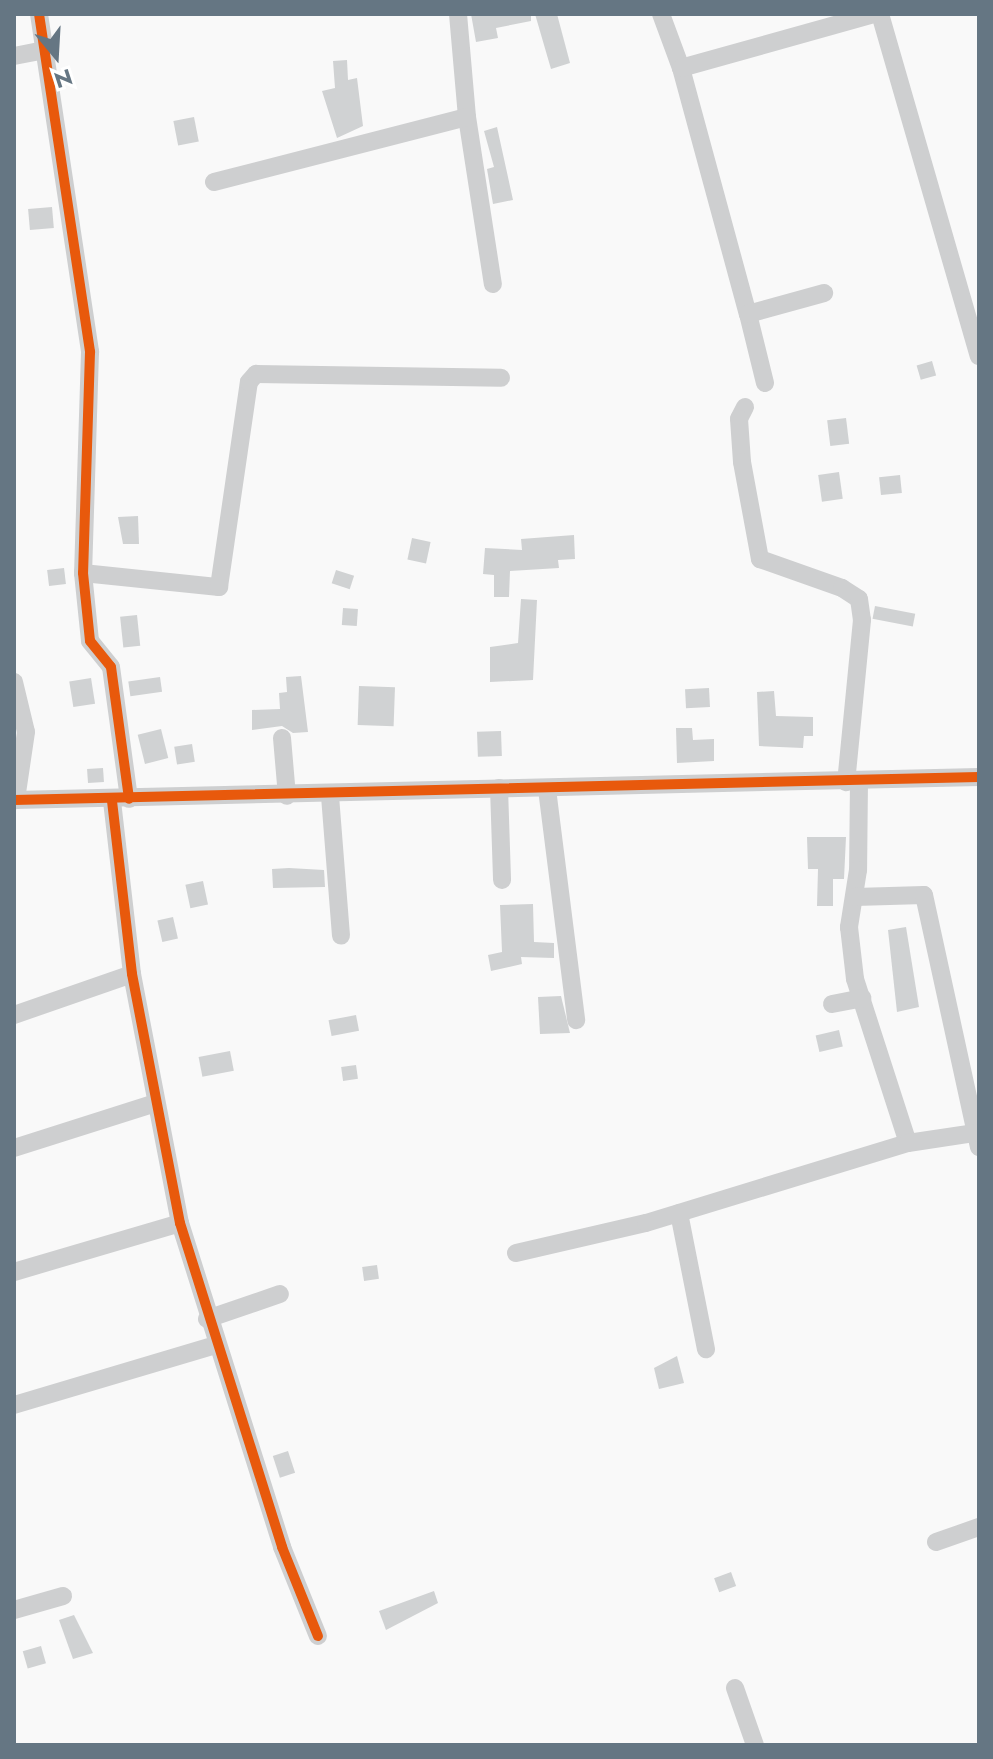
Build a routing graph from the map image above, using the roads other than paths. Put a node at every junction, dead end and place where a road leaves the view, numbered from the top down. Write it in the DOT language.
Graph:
graph roads {
  1 [pos="39,14"];
  2 [pos="458,14"];
  3 [pos="661,14"];
  4 [pos="878,14"];
  5 [pos="45,50"];
  6 [pos="14,56"];
  7 [pos="681,68"];
  8 [pos="467,117"];
  9 [pos="214,182"];
  10 [pos="493,284"];
  11 [pos="824,293"];
  12 [pos="748,314"];
  13 [pos="979,356"];
  14 [pos="501,378"];
  15 [pos="765,383"];
  16 [pos="745,407"];
  17 [pos="83,573"];
  18 [pos="14,682"];
  19 [pos="282,738"];
  20 [pos="979,777"];
  21 [pos="853,781"];
  22 [pos="499,788"];
  23 [pos="547,789"];
  24 [pos="287,796"];
  25 [pos="330,796"];
  26 [pos="15,800"];
  27 [pos="120,800"];
  28 [pos="502,880"];
  29 [pos="855,897"];
  30 [pos="341,936"];
  31 [pos="132,974"];
  32 [pos="862,998"];
  33 [pos="832,1004"];
  34 [pos="14,1015"];
  35 [pos="576,1020"];
  36 [pos="156,1103"];
  37 [pos="977,1140"];
  38 [pos="908,1143"];
  39 [pos="14,1148"];
  40 [pos="679,1213"];
  41 [pos="180,1223"];
  42 [pos="516,1253"];
  43 [pos="14,1272"];
  44 [pos="280,1294"];
  45 [pos="207,1319"];
  46 [pos="215,1345"];
  47 [pos="706,1349"];
  48 [pos="14,1405"];
  49 [pos="979,1527"];
  50 [pos="936,1542"];
  51 [pos="63,1596"];
  52 [pos="14,1610"];
  53 [pos="318,1636"];
  54 [pos="735,1688"];
  55 [pos="755,1745"];
  1 -- 5 [label="street"];
  2 -- 8 [label="street"];
  3 -- 7 [label="street"];
  4 -- 7 [label="street"];
  4 -- 13 [label="street"];
  5 -- 6 [label="street"];
  5 -- 17 [label="street"];
  7 -- 12 [label="street"];
  8 -- 9 [label="street"];
  8 -- 10 [label="street"];
  11 -- 12 [label="street"];
  12 -- 15 [label="street"];
  14 -- 17 [label="street"];
  16 -- 21 [label="street"];
  17 -- 27 [label="street"];
  18 -- 26 [label="street"];
  19 -- 24 [label="street"];
  20 -- 21 [label="street"];
  21 -- 23 [label="street"];
  21 -- 29 [label="street"];
  22 -- 23 [label="street"];
  22 -- 25 [label="street"];
  22 -- 28 [label="street"];
  23 -- 35 [label="street"];
  24 -- 25 [label="street"];
  24 -- 27 [label="street"];
  25 -- 30 [label="street"];
  26 -- 27 [label="street"];
  27 -- 31 [label="street"];
  29 -- 32 [label="street"];
  29 -- 37 [label="street"];
  31 -- 34 [label="street"];
  31 -- 36 [label="street"];
  32 -- 33 [label="street"];
  32 -- 38 [label="street"];
  36 -- 39 [label="street"];
  36 -- 41 [label="street"];
  37 -- 38 [label="street"];
  38 -- 40 [label="street"];
  40 -- 42 [label="street"];
  40 -- 47 [label="street"];
  41 -- 43 [label="street"];
  41 -- 45 [label="street"];
  44 -- 45 [label="street"];
  45 -- 46 [label="street"];
  46 -- 48 [label="street"];
  46 -- 53 [label="street"];
  49 -- 50 [label="street"];
  51 -- 52 [label="street"];
  54 -- 55 [label="street"];
}
